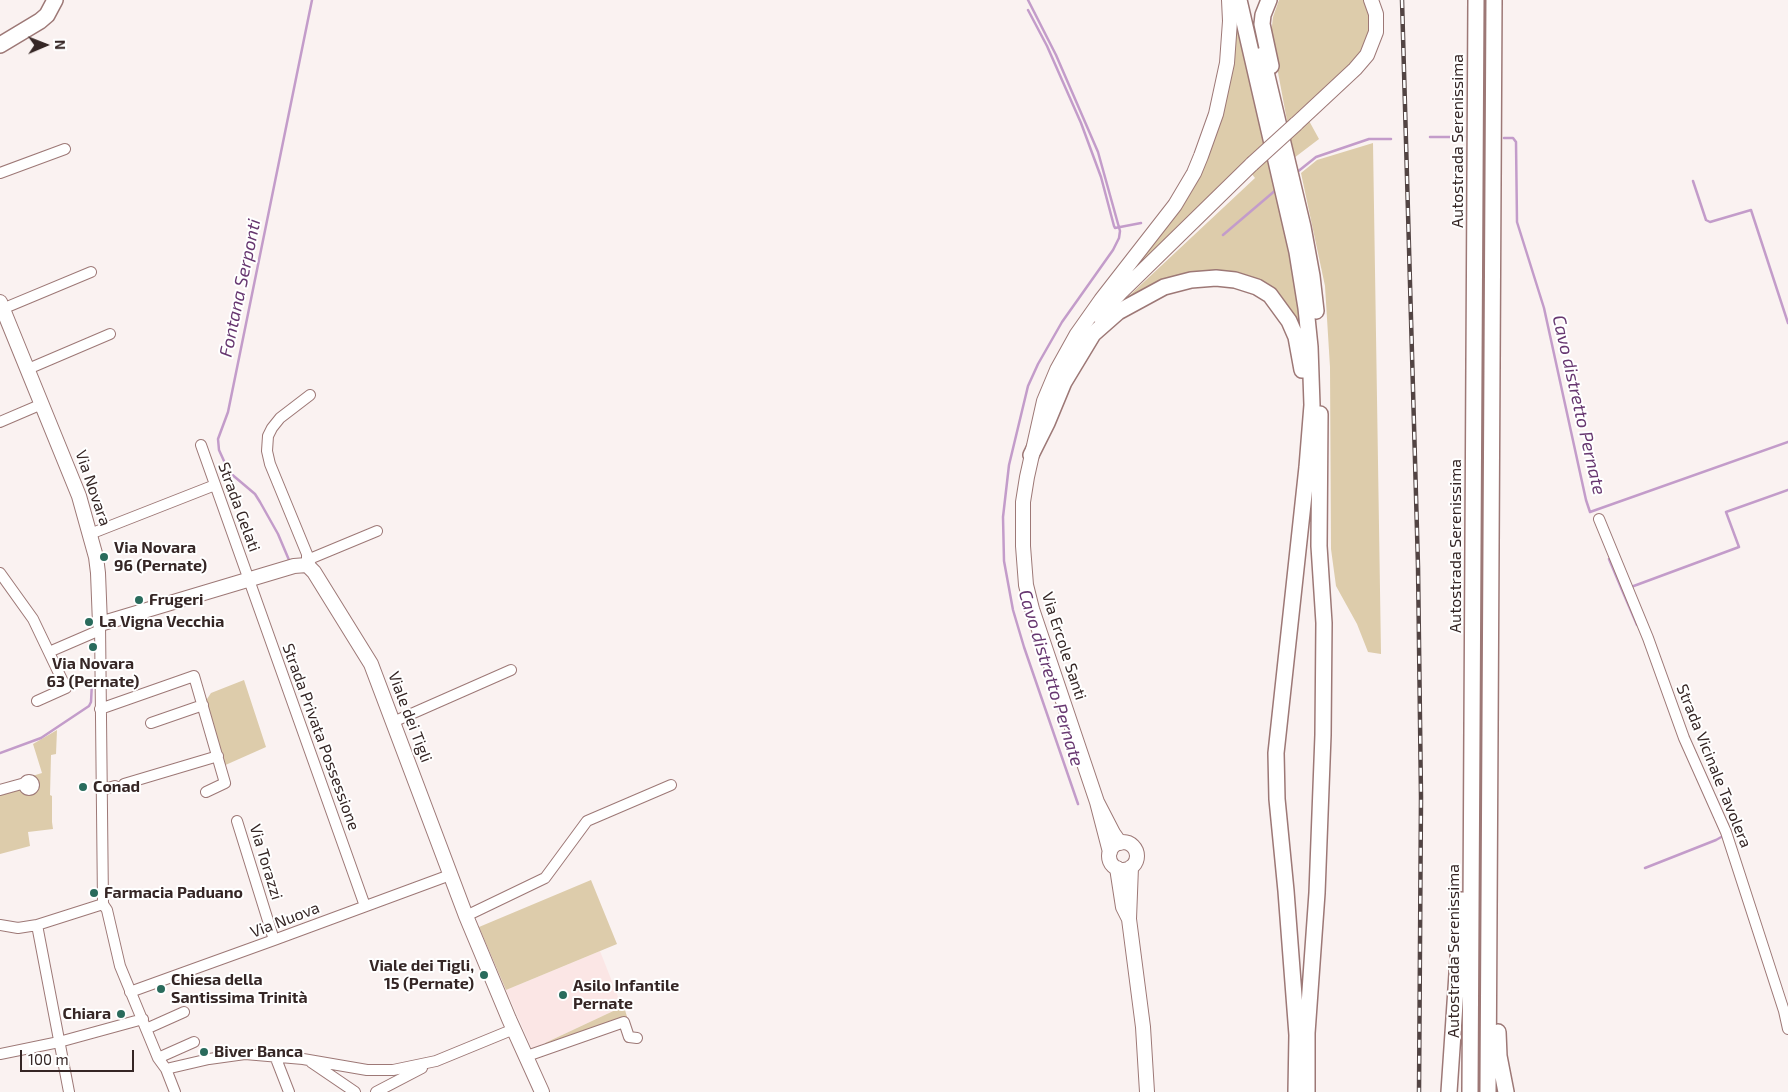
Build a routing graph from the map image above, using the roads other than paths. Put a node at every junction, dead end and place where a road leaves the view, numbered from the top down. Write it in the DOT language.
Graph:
graph roads {
  1 [pos="55,0"];
  2 [pos="1229,0"];
  3 [pos="1239,0"];
  4 [pos="1249,0"];
  5 [pos="1268,0"];
  6 [pos="1372,0"];
  7 [pos="1476,0"];
  8 [pos="1494,0"];
  9 [pos="0,45"];
  10 [pos="1279,124"];
  11 [pos="65,149"];
  12 [pos="0,173"];
  13 [pos="1287,181"];
  14 [pos="91,272"];
  15 [pos="1,307"];
  16 [pos="110,334"];
  17 [pos="28,370"];
  18 [pos="310,395"];
  19 [pos="42,404"];
  20 [pos="0,422"];
  21 [pos="201,445"];
  22 [pos="1032,455"];
  23 [pos="1307,467"];
  24 [pos="215,485"];
  25 [pos="1599,519"];
  26 [pos="377,531"];
  27 [pos="90,534"];
  28 [pos="307,565"];
  29 [pos="0,573"];
  30 [pos="249,578"];
  31 [pos="103,622"];
  32 [pos="49,652"];
  33 [pos="511,670"];
  34 [pos="37,701"];
  35 [pos="203,705"];
  36 [pos="100,708"];
  37 [pos="393,722"];
  38 [pos="151,723"];
  39 [pos="218,756"];
  40 [pos="25,783"];
  41 [pos="671,785"];
  42 [pos="0,790"];
  43 [pos="102,790"];
  44 [pos="206,792"];
  45 [pos="237,820"];
  46 [pos="1472,837"];
  47 [pos="1115,847"];
  48 [pos="1124,868"];
  49 [pos="450,875"];
  50 [pos="1489,877"];
  51 [pos="103,904"];
  52 [pos="365,906"];
  53 [pos="466,916"];
  54 [pos="0,925"];
  55 [pos="37,925"];
  56 [pos="274,940"];
  57 [pos="130,992"];
  58 [pos="184,1012"];
  59 [pos="144,1024"];
  60 [pos="514,1029"];
  61 [pos="1788,1029"];
  62 [pos="637,1038"];
  63 [pos="59,1042"];
  64 [pos="194,1042"];
  65 [pos="0,1054"];
  66 [pos="275,1056"];
  67 [pos="527,1056"];
  68 [pos="158,1058"];
  69 [pos="308,1060"];
  70 [pos="436,1061"];
  71 [pos="166,1070"];
  72 [pos="393,1070"];
  73 [pos="1302,1070"];
  74 [pos="400,1079"];
  75 [pos="70,1092"];
  76 [pos="175,1092"];
  77 [pos="289,1092"];
  78 [pos="355,1092"];
  79 [pos="376,1092"];
  80 [pos="542,1092"];
  81 [pos="1147,1092"];
  82 [pos="1295,1092"];
  83 [pos="1306,1092"];
  84 [pos="1449,1092"];
  85 [pos="1470,1092"];
  86 [pos="1488,1092"];
  87 [pos="1506,1092"];
  1 -- 9 [label="highway"];
  2 -- 22 [label="main road"];
  3 -- 13 [label="highway"];
  4 -- 10 [label="highway"];
  5 -- 10 [label="highway"];
  6 -- 22 [label="main road, bridge"];
  7 -- 46 [label="highway, Autostrada Serenissima"];
  8 -- 50 [label="highway"];
  10 -- 13 [label="highway"];
  11 -- 12 [label="street"];
  13 -- 23 [label="highway"];
  13 -- 73 [label="highway"];
  14 -- 15 [label="street"];
  15 -- 17 [label="main road, Via Novara"];
  16 -- 17 [label="street"];
  17 -- 19 [label="main road, Via Novara"];
  18 -- 28 [label="street"];
  19 -- 20 [label="street"];
  19 -- 27 [label="main road, Via Novara"];
  21 -- 24 [label="street, Strada Gelati"];
  22 -- 23 [label="highway"];
  22 -- 47 [label="main road, Via Ercole Santi"];
  23 -- 73 [label="highway"];
  24 -- 27 [label="street"];
  24 -- 30 [label="street, Strada Gelati"];
  25 -- 61 [label="street, Strada Vicinale Tavolera"];
  26 -- 28 [label="street"];
  27 -- 31 [label="main road, Via Novara"];
  28 -- 30 [label="main road"];
  28 -- 37 [label="main road, Viale dei Tigli"];
  29 -- 32 [label="street"];
  30 -- 31 [label="main road"];
  30 -- 52 [label="street, Strada Privata Possessione"];
  31 -- 32 [label="street"];
  31 -- 36 [label="street, Via Novara"];
  32 -- 34 [label="street"];
  33 -- 37 [label="street"];
  35 -- 36 [label="street"];
  35 -- 38 [label="street"];
  35 -- 39 [label="street"];
  36 -- 43 [label="street, Via Novara"];
  37 -- 49 [label="main road, Viale dei Tigli"];
  39 -- 43 [label="street"];
  39 -- 44 [label="street"];
  40 -- 42 [label="street"];
  41 -- 53 [label="street"];
  43 -- 51 [label="street, Via Novara"];
  45 -- 56 [label="street, Via Torazzi"];
  46 -- 84 [label="highway"];
  46 -- 85 [label="highway, Autostrada Serenissima"];
  47 -- 48 [label="main road"];
  47 -- 48 [label="main road"];
  48 -- 81 [label="main road"];
  49 -- 52 [label="street, Via Nuova"];
  49 -- 53 [label="main road, Viale dei Tigli"];
  50 -- 86 [label="highway"];
  50 -- 87 [label="highway"];
  51 -- 55 [label="street"];
  51 -- 57 [label="street, Via Novara"];
  52 -- 56 [label="street, Via Nuova"];
  53 -- 60 [label="main road, Viale dei Tigli"];
  54 -- 55 [label="street"];
  55 -- 63 [label="street"];
  56 -- 57 [label="street, Via Nuova"];
  57 -- 59 [label="street, Via Novara"];
  58 -- 59 [label="street"];
  59 -- 63 [label="street"];
  59 -- 68 [label="street, Via Novara"];
  60 -- 67 [label="main road, Viale dei Tigli"];
  60 -- 70 [label="street"];
  62 -- 67 [label="street"];
  63 -- 65 [label="street"];
  63 -- 75 [label="street"];
  64 -- 68 [label="street"];
  66 -- 69 [label="street"];
  66 -- 71 [label="street"];
  66 -- 77 [label="street"];
  67 -- 80 [label="main road, Viale dei Tigli"];
  68 -- 71 [label="street, Via Novara"];
  69 -- 72 [label="street"];
  69 -- 78 [label="street"];
  70 -- 72 [label="street"];
  70 -- 74 [label="street"];
  71 -- 76 [label="street, Via Novara"];
  72 -- 74 [label="street"];
  73 -- 82 [label="highway"];
  73 -- 83 [label="highway"];
  74 -- 79 [label="street"];
}
